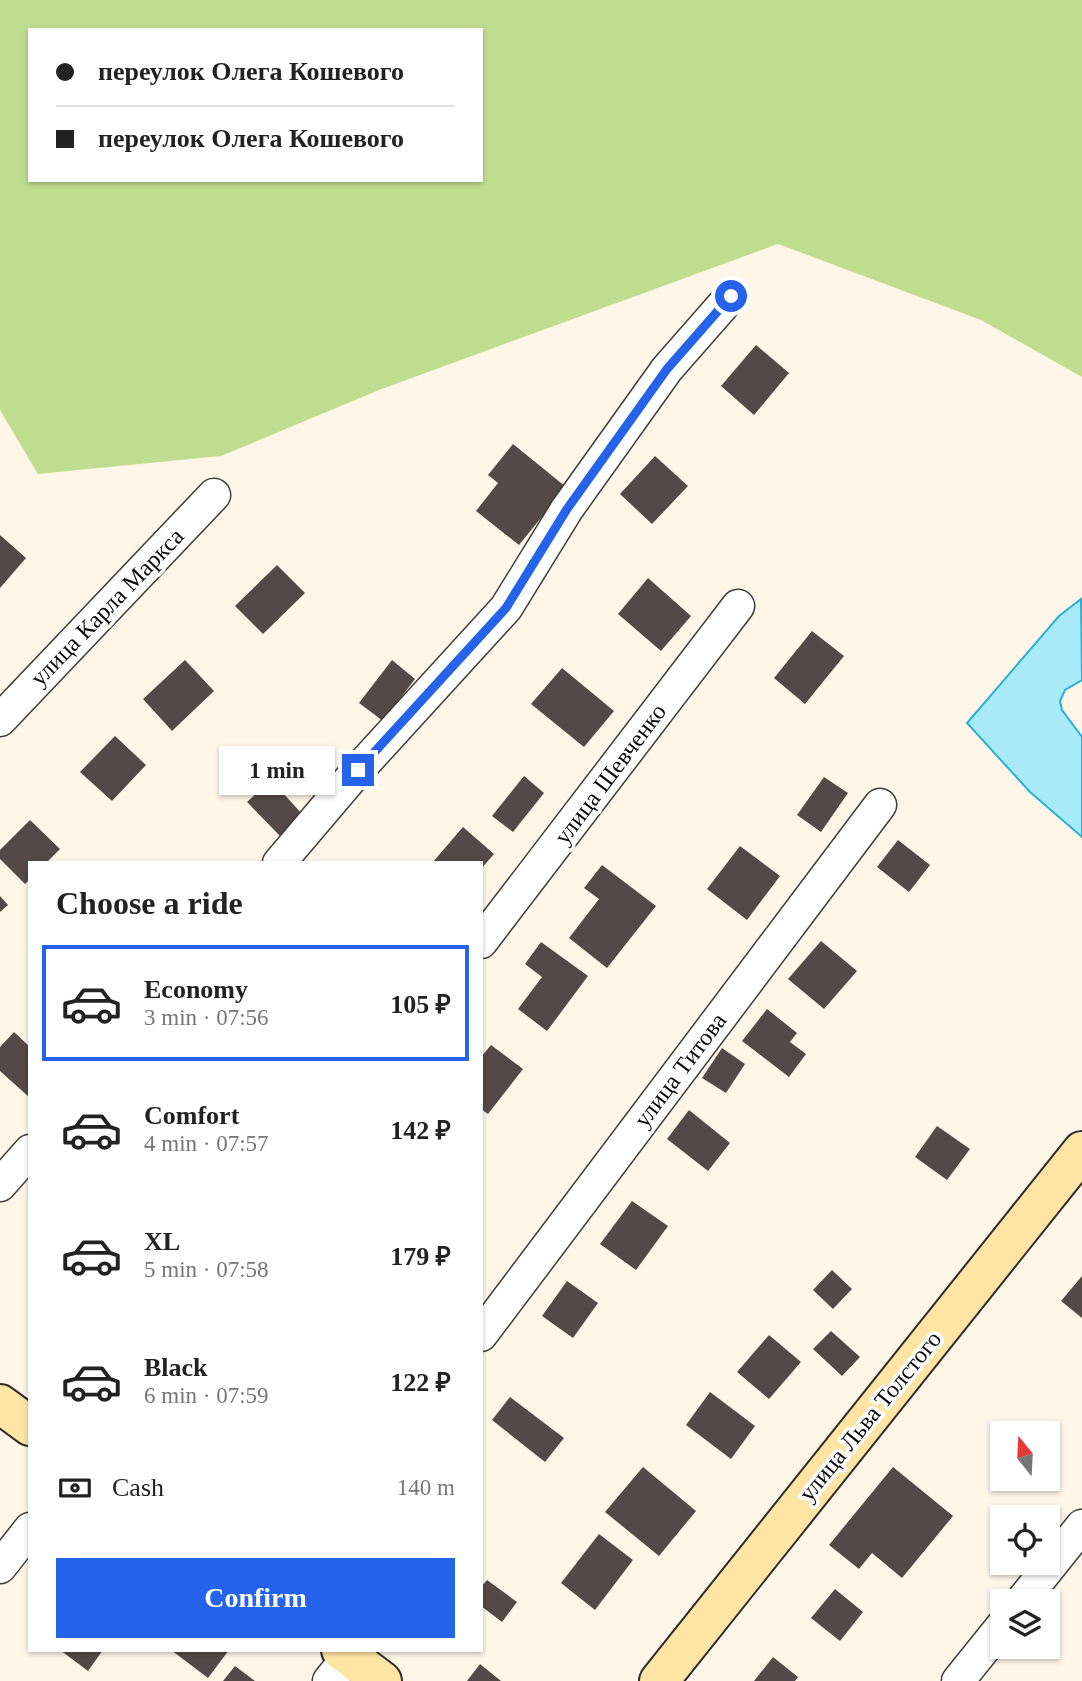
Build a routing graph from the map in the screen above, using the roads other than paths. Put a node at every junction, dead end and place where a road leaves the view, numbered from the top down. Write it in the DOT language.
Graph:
graph roads {
  1 [pos="731,296"];
  2 [pos="214,495"];
  3 [pos="738,606"];
  4 [pos="0,720"];
  5 [pos="880,805"];
  6 [pos="281,861"];
  7 [pos="483,939"];
  8 [pos="1082,1150"];
  9 [pos="28,1153"];
  10 [pos="0,1185"];
  11 [pos="483,1332"];
  12 [pos="0,1404"];
  13 [pos="28,1425"];
  14 [pos="1082,1526"];
  15 [pos="28,1532"];
  16 [pos="0,1567"];
  17 [pos="1032,1589"];
  18 [pos="990,1641"];
  19 [pos="340,1662"];
  20 [pos="382,1681"];
  21 [pos="659,1681"];
  22 [pos="958,1681"];
  1 -- 6 [label="street"];
  2 -- 4 [label="street, улица Карла Маркса"];
  3 -- 7 [label="street, улица Шевченко"];
  5 -- 11 [label="street, улица Титова"];
  8 -- 21 [label="street, улица Льва Толстого"];
  9 -- 10 [label="street"];
  12 -- 13 [label="street"];
  14 -- 17 [label="street"];
  15 -- 16 [label="street"];
  18 -- 22 [label="street"];
  19 -- 20 [label="street"];
}
